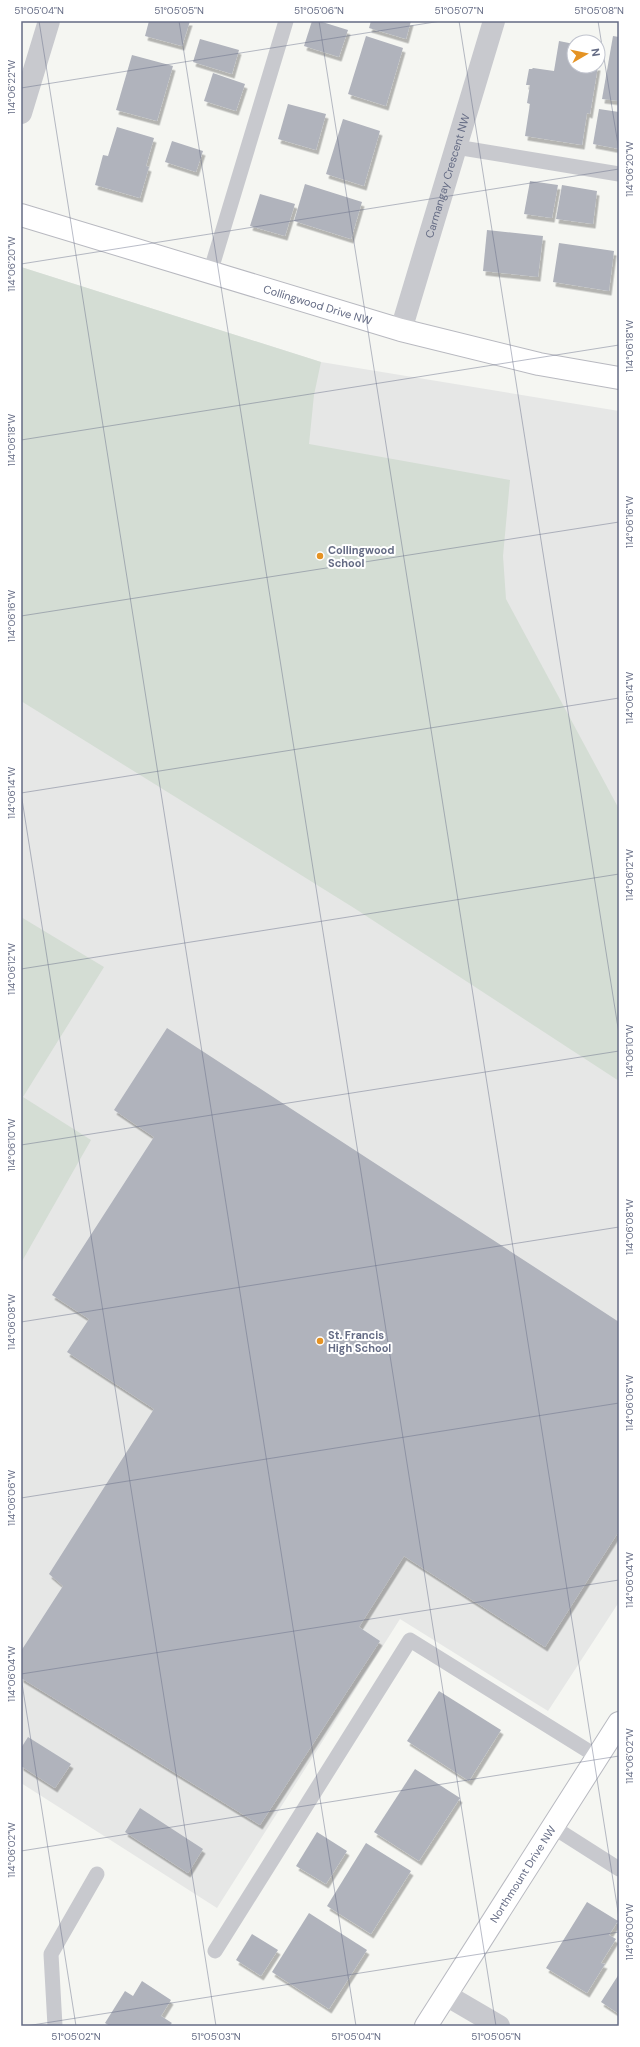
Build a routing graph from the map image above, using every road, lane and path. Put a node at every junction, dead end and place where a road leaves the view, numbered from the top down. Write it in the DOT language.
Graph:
graph roads {
  1 [pos="49,21"];
  2 [pos="286,21"];
  3 [pos="494,21"];
  4 [pos="21,113"];
  5 [pos="456,147"];
  6 [pos="619,174"];
  7 [pos="21,215"];
  8 [pos="210,273"];
  9 [pos="401,330"];
  10 [pos="619,378"];
  11 [pos="619,1723"];
  12 [pos="598,1757"];
  13 [pos="553,1827"];
  14 [pos="619,1869"];
  15 [pos="97,1874"];
  16 [pos="215,1951"];
  17 [pos="446,1995"];
  18 [pos="55,2026"];
  19 [pos="426,2026"];
  20 [pos="499,2026"];
  1 -- 4 [label="street"];
  2 -- 8 [label="lane"];
  3 -- 5 [label="street, Carmangay Crescent NW"];
  5 -- 6 [label="lane"];
  5 -- 9 [label="street, Carmangay Crescent NW"];
  7 -- 8 [label="street, Collingwood Drive NW"];
  8 -- 9 [label="street, Collingwood Drive NW"];
  9 -- 10 [label="street, Collingwood Drive NW"];
  11 -- 12 [label="street, Northmount Drive NW"];
  12 -- 13 [label="street, Northmount Drive NW"];
  12 -- 16 [label="lane"];
  13 -- 14 [label="lane"];
  13 -- 17 [label="street, Northmount Drive NW"];
  15 -- 18 [label="lane"];
  17 -- 19 [label="street, Northmount Drive NW"];
  17 -- 20 [label="street"];
}
